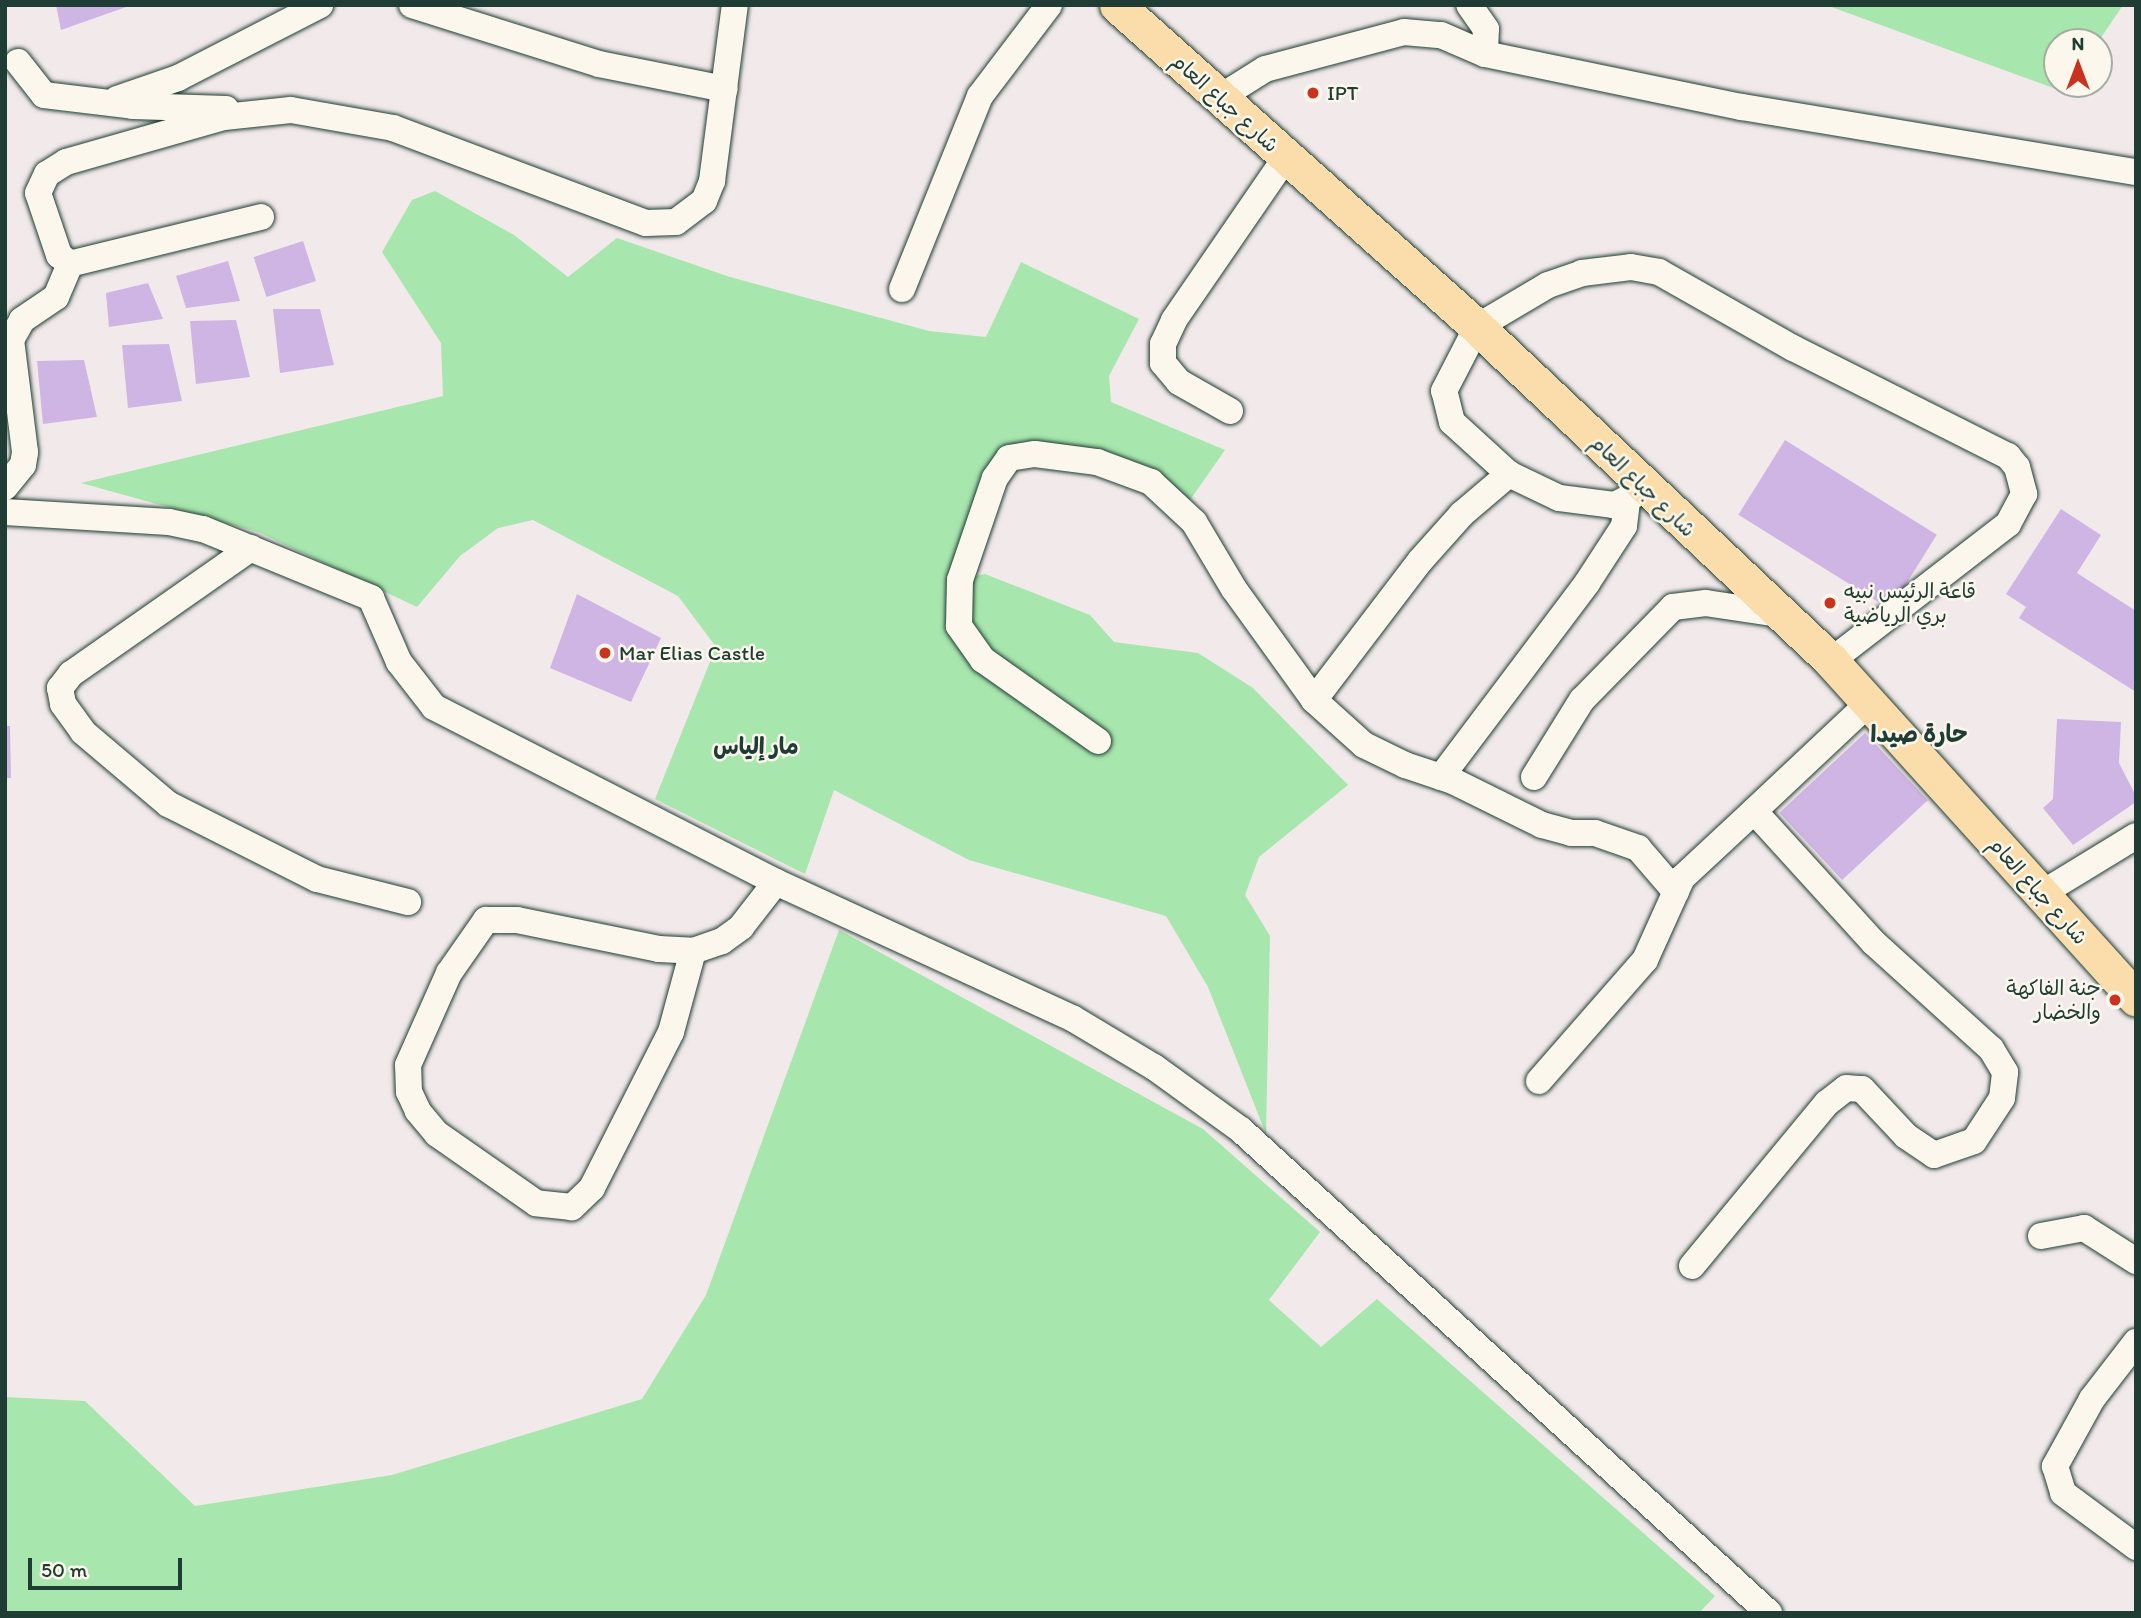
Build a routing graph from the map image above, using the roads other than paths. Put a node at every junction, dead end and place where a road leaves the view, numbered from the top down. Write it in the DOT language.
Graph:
graph roads {
  1 [pos="320,5"];
  2 [pos="412,5"];
  3 [pos="735,5"];
  4 [pos="1049,5"];
  5 [pos="1117,5"];
  6 [pos="1469,5"];
  7 [pos="1485,54"];
  8 [pos="18,62"];
  9 [pos="725,89"];
  10 [pos="1219,98"];
  11 [pos="105,103"];
  12 [pos="270,111"];
  13 [pos="1286,157"];
  14 [pos="2136,172"];
  15 [pos="261,217"];
  16 [pos="70,264"];
  17 [pos="902,289"];
  18 [pos="1476,327"];
  19 [pos="1230,411"];
  20 [pos="1509,474"];
  21 [pos="5,487"];
  22 [pos="1636,494"];
  23 [pos="5,512"];
  24 [pos="251,548"];
  25 [pos="1779,614"];
  26 [pos="1831,661"];
  27 [pos="1314,700"];
  28 [pos="1868,704"];
  29 [pos="1098,741"];
  30 [pos="1441,777"];
  31 [pos="1534,777"];
  32 [pos="1754,811"];
  33 [pos="2136,836"];
  34 [pos="776,883"];
  35 [pos="1676,892"];
  36 [pos="2040,894"];
  37 [pos="408,902"];
  38 [pos="693,951"];
  39 [pos="2136,999"];
  40 [pos="1539,1081"];
  41 [pos="2041,1236"];
  42 [pos="2136,1261"];
  43 [pos="1692,1266"];
  44 [pos="2136,1342"];
  45 [pos="2136,1547"];
  46 [pos="1769,1613"];
  1 -- 11 [label="street"];
  2 -- 9 [label="street"];
  3 -- 9 [label="street"];
  4 -- 17 [label="street"];
  5 -- 10 [label="main road, شارع جباع العام"];
  6 -- 7 [label="street"];
  7 -- 10 [label="street"];
  7 -- 14 [label="street"];
  8 -- 11 [label="street"];
  9 -- 12 [label="street"];
  10 -- 13 [label="main road, شارع جباع العام"];
  11 -- 12 [label="street"];
  12 -- 16 [label="street"];
  13 -- 18 [label="main road, شارع جباع العام"];
  13 -- 19 [label="street"];
  15 -- 16 [label="street"];
  16 -- 21 [label="street"];
  18 -- 20 [label="street"];
  18 -- 22 [label="main road, شارع جباع العام"];
  18 -- 26 [label="street"];
  20 -- 22 [label="street"];
  20 -- 27 [label="street"];
  22 -- 25 [label="main road, شارع جباع العام"];
  22 -- 30 [label="street"];
  23 -- 24 [label="street"];
  24 -- 34 [label="street"];
  24 -- 37 [label="street"];
  25 -- 26 [label="main road, شارع جباع العام"];
  25 -- 31 [label="street"];
  26 -- 28 [label="main road, شارع جباع العام"];
  27 -- 29 [label="street"];
  27 -- 30 [label="street"];
  28 -- 32 [label="street"];
  28 -- 36 [label="main road, شارع جباع العام"];
  30 -- 35 [label="street"];
  32 -- 35 [label="street"];
  32 -- 43 [label="street"];
  33 -- 36 [label="street"];
  34 -- 38 [label="street"];
  34 -- 46 [label="street"];
  35 -- 40 [label="street"];
  36 -- 39 [label="main road, شارع جباع العام"];
  38 -- 38 [label="street"];
  41 -- 42 [label="street"];
  44 -- 45 [label="street"];
}
